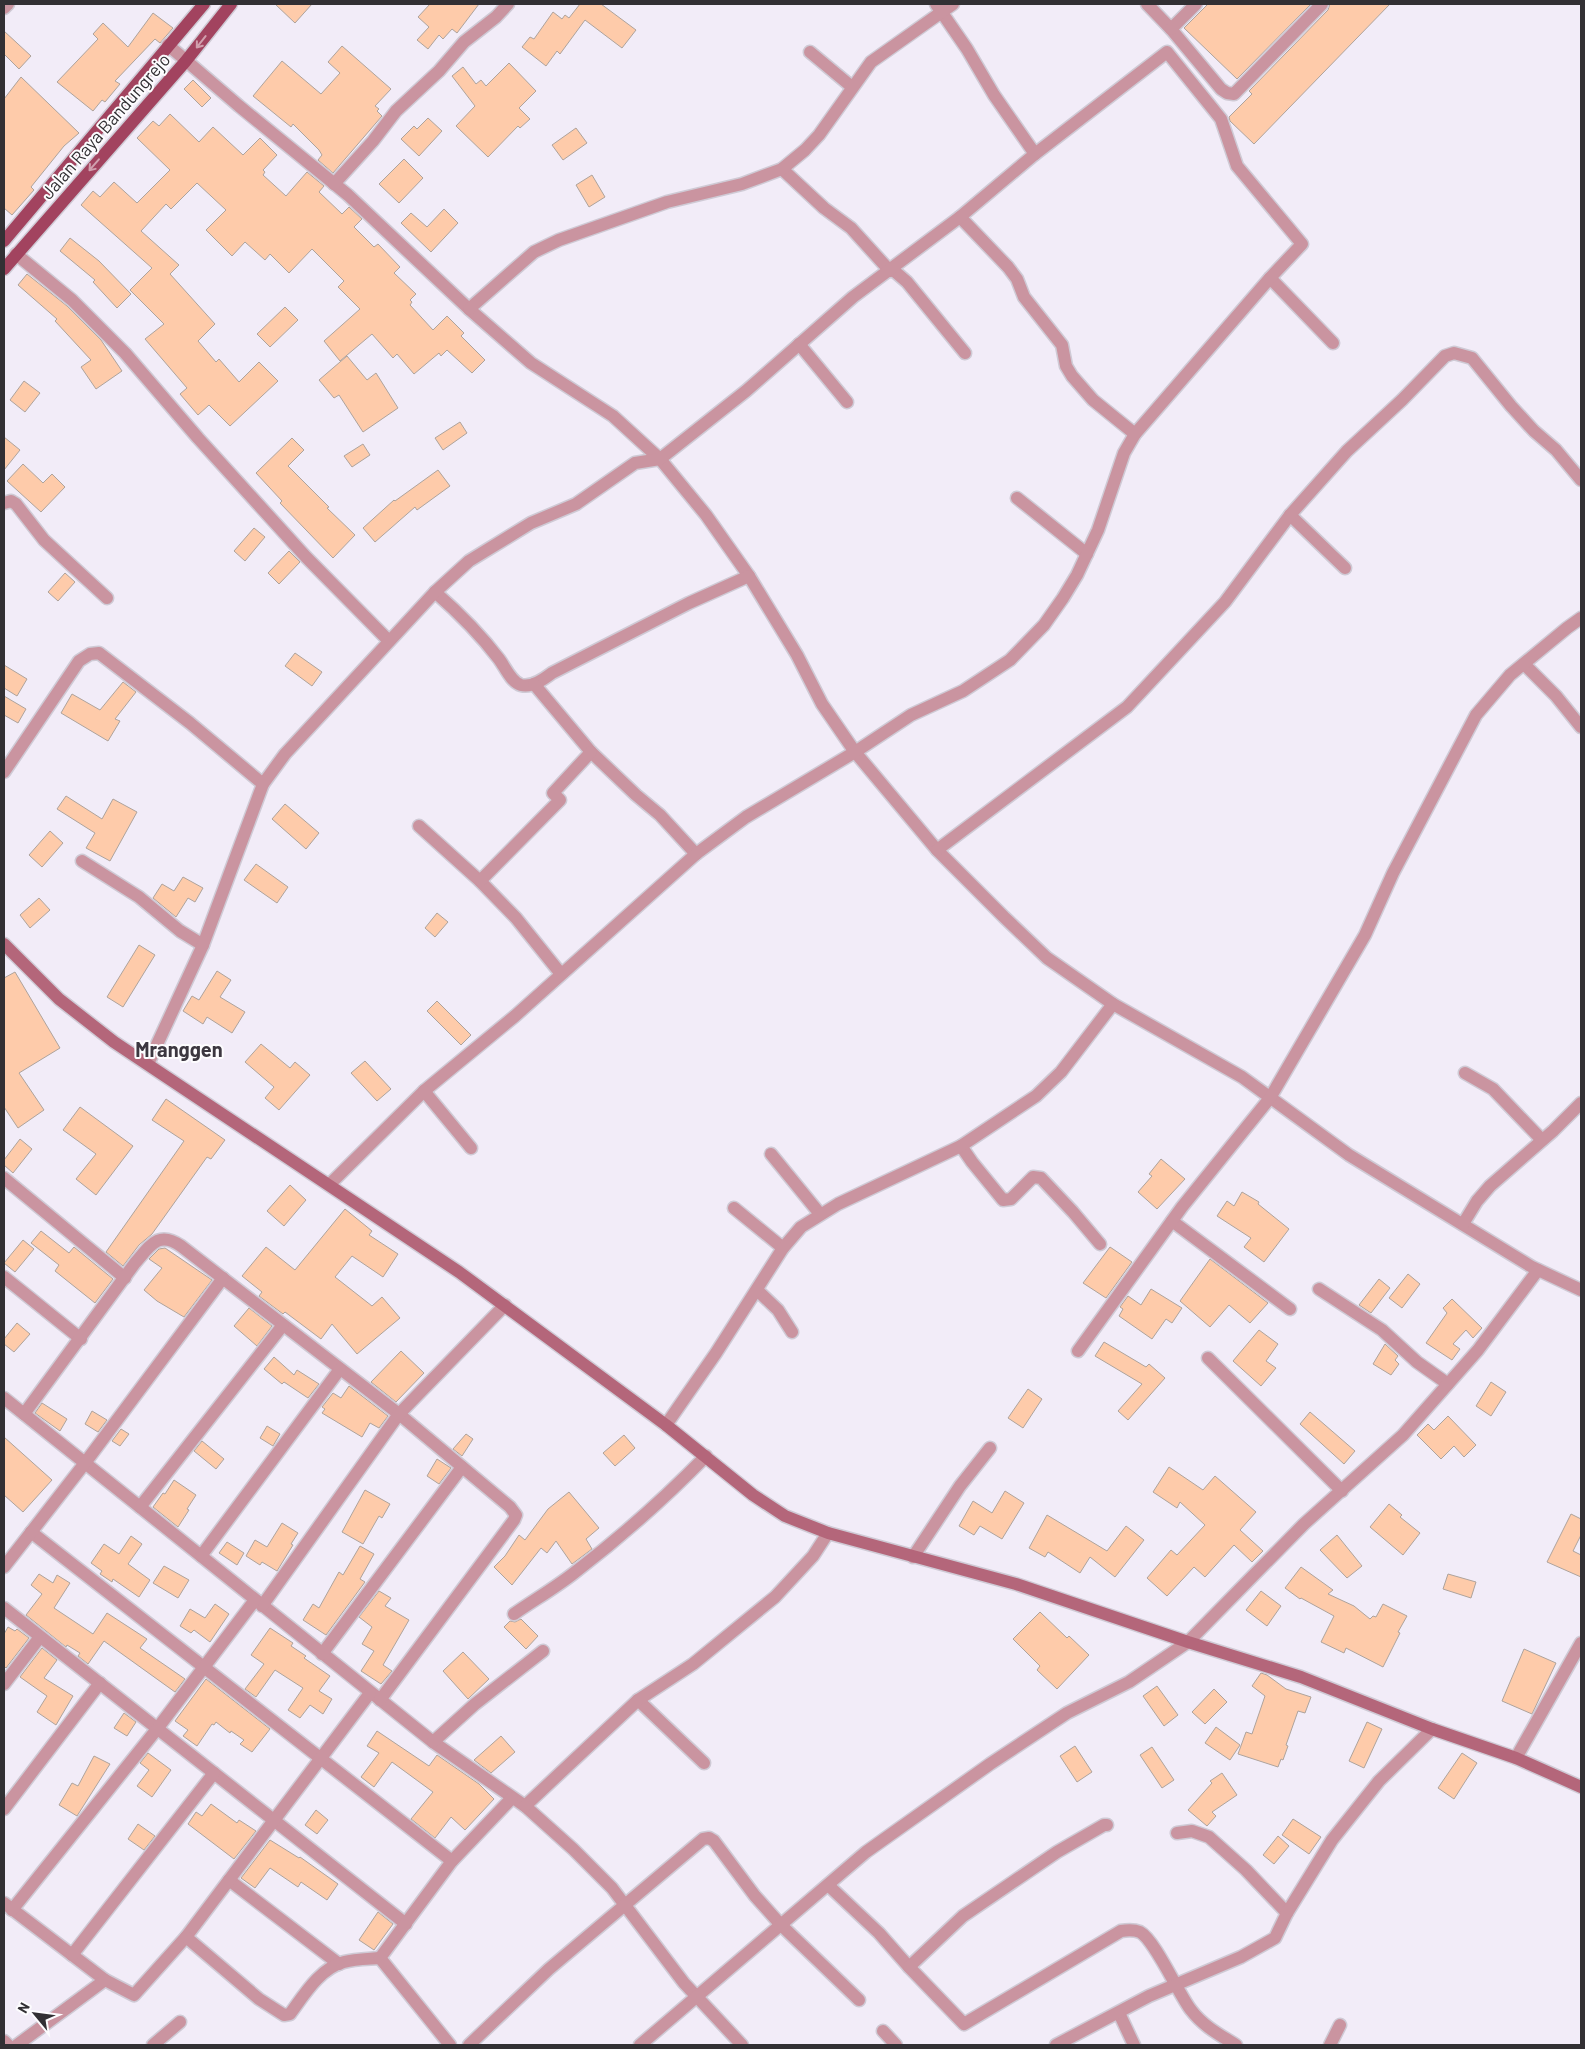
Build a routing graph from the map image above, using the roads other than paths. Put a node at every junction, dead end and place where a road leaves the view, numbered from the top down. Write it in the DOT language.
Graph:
graph roads {
  1 [pos="8,4"];
  2 [pos="204,4"];
  3 [pos="231,4"];
  4 [pos="508,4"];
  5 [pos="1147,4"];
  6 [pos="1196,4"];
  7 [pos="1322,4"];
  8 [pos="944,6"];
  9 [pos="4,8"];
  10 [pos="1171,29"];
  11 [pos="168,45"];
  12 [pos="810,52"];
  13 [pos="185,62"];
  14 [pos="852,87"];
  15 [pos="1036,154"];
  16 [pos="782,169"];
  17 [pos="334,184"];
  18 [pos="960,217"];
  19 [pos="4,241"];
  20 [pos="16,254"];
  21 [pos="4,269"];
  22 [pos="891,270"];
  23 [pos="1270,278"];
  24 [pos="469,309"];
  25 [pos="1333,343"];
  26 [pos="799,344"];
  27 [pos="965,353"];
  28 [pos="847,402"];
  29 [pos="1135,434"];
  30 [pos="660,459"];
  31 [pos="1581,480"];
  32 [pos="1017,498"];
  33 [pos="4,504"];
  34 [pos="1290,515"];
  35 [pos="1087,554"];
  36 [pos="1345,568"];
  37 [pos="749,576"];
  38 [pos="435,592"];
  39 [pos="107,598"];
  40 [pos="1581,618"];
  41 [pos="390,641"];
  42 [pos="1524,664"];
  43 [pos="534,684"];
  44 [pos="1581,727"];
  45 [pos="591,752"];
  46 [pos="855,752"];
  47 [pos="4,772"];
  48 [pos="264,784"];
  49 [pos="419,826"];
  50 [pos="937,850"];
  51 [pos="696,854"];
  52 [pos="82,861"];
  53 [pos="480,881"];
  54 [pos="4,944"];
  55 [pos="203,945"];
  56 [pos="561,974"];
  57 [pos="1113,1004"];
  58 [pos="148,1064"];
  59 [pos="1465,1073"];
  60 [pos="424,1091"];
  61 [pos="1270,1098"];
  62 [pos="1581,1102"];
  63 [pos="1542,1140"];
  64 [pos="961,1146"];
  65 [pos="471,1148"];
  66 [pos="771,1154"];
  67 [pos="4,1178"];
  68 [pos="330,1184"];
  69 [pos="734,1208"];
  70 [pos="820,1214"];
  71 [pos="1172,1221"];
  72 [pos="1463,1224"];
  73 [pos="1100,1244"];
  74 [pos="783,1248"];
  75 [pos="1538,1270"];
  76 [pos="4,1277"];
  77 [pos="125,1278"];
  78 [pos="223,1278"];
  79 [pos="1319,1288"];
  80 [pos="757,1290"];
  81 [pos="1581,1290"];
  82 [pos="505,1305"];
  83 [pos="1290,1309"];
  84 [pos="283,1325"];
  85 [pos="792,1332"];
  86 [pos="81,1339"];
  87 [pos="1078,1351"];
  88 [pos="1208,1358"];
  89 [pos="340,1369"];
  90 [pos="1448,1384"];
  91 [pos="4,1398"];
  92 [pos="24,1414"];
  93 [pos="399,1414"];
  94 [pos="666,1425"];
  95 [pos="990,1448"];
  96 [pos="706,1456"];
  97 [pos="84,1463"];
  98 [pos="462,1467"];
  99 [pos="1342,1490"];
  100 [pos="140,1507"];
  101 [pos="31,1532"];
  102 [pos="828,1533"];
  103 [pos="201,1556"];
  104 [pos="913,1557"];
  105 [pos="4,1567"];
  106 [pos="258,1603"];
  107 [pos="4,1608"];
  108 [pos="514,1614"];
  109 [pos="40,1637"];
  110 [pos="1188,1642"];
  111 [pos="1581,1643"];
  112 [pos="543,1651"];
  113 [pos="322,1654"];
  114 [pos="205,1668"];
  115 [pos="100,1683"];
  116 [pos="4,1684"];
  117 [pos="375,1696"];
  118 [pos="638,1700"];
  119 [pos="157,1729"];
  120 [pos="1432,1729"];
  121 [pos="433,1742"];
  122 [pos="1516,1758"];
  123 [pos="321,1759"];
  124 [pos="704,1763"];
  125 [pos="214,1773"];
  126 [pos="1581,1786"];
  127 [pos="512,1798"];
  128 [pos="525,1806"];
  129 [pos="4,1809"];
  130 [pos="274,1820"];
  131 [pos="1107,1825"];
  132 [pos="1177,1833"];
  133 [pos="452,1861"];
  134 [pos="229,1880"];
  135 [pos="828,1885"];
  136 [pos="624,1905"];
  137 [pos="8,1907"];
  138 [pos="1287,1913"];
  139 [pos="406,1924"];
  140 [pos="780,1924"];
  141 [pos="186,1938"];
  142 [pos="72,1955"];
  143 [pos="380,1958"];
  144 [pos="339,1964"];
  145 [pos="909,1967"];
  146 [pos="105,1980"];
  147 [pos="1177,1985"];
  148 [pos="698,1997"];
  149 [pos="859,2000"];
  150 [pos="1119,2013"];
  151 [pos="180,2022"];
  152 [pos="1340,2025"];
  153 [pos="883,2031"];
  154 [pos="4,2040"];
  155 [pos="8,2045"];
  156 [pos="17,2045"];
  157 [pos="153,2045"];
  158 [pos="450,2045"];
  159 [pos="470,2045"];
  160 [pos="640,2045"];
  161 [pos="742,2045"];
  162 [pos="896,2045"];
  163 [pos="1056,2045"];
  164 [pos="1134,2045"];
  165 [pos="1236,2045"];
  166 [pos="1330,2045"];
  1 -- 9 [label="street"];
  2 -- 11 [label="main road, Jalan Raya Bandungrejo"];
  3 -- 13 [label="main road, Jalan Raya Bandungrejo, one-way"];
  4 -- 17 [label="street"];
  5 -- 10 [label="street"];
  6 -- 10 [label="street"];
  7 -- 10 [label="street"];
  8 -- 14 [label="street"];
  8 -- 15 [label="street"];
  11 -- 13 [label="street"];
  11 -- 19 [label="main road, Jalan Raya Bandungrejo"];
  12 -- 14 [label="street"];
  13 -- 17 [label="street"];
  13 -- 20 [label="main road, Jalan Raya Bandungrejo, one-way"];
  14 -- 16 [label="street"];
  15 -- 18 [label="street"];
  15 -- 23 [label="street"];
  16 -- 22 [label="street"];
  16 -- 24 [label="street"];
  17 -- 24 [label="street"];
  18 -- 22 [label="street"];
  18 -- 29 [label="street"];
  20 -- 21 [label="main road, Jalan Raya Bandungrejo"];
  20 -- 41 [label="street"];
  22 -- 26 [label="street"];
  22 -- 27 [label="street"];
  23 -- 25 [label="street"];
  23 -- 29 [label="street"];
  24 -- 30 [label="street"];
  26 -- 28 [label="street"];
  26 -- 30 [label="street"];
  29 -- 35 [label="street"];
  30 -- 37 [label="street"];
  30 -- 38 [label="street"];
  31 -- 34 [label="street"];
  32 -- 35 [label="street"];
  33 -- 39 [label="street"];
  34 -- 36 [label="street"];
  34 -- 50 [label="street"];
  35 -- 46 [label="street"];
  37 -- 43 [label="street"];
  37 -- 46 [label="street"];
  38 -- 41 [label="street"];
  38 -- 43 [label="street"];
  40 -- 42 [label="street"];
  41 -- 48 [label="street"];
  42 -- 44 [label="street"];
  42 -- 61 [label="street"];
  43 -- 45 [label="street"];
  45 -- 51 [label="street"];
  45 -- 53 [label="street"];
  46 -- 50 [label="street"];
  46 -- 51 [label="street"];
  47 -- 48 [label="street"];
  48 -- 55 [label="street"];
  49 -- 53 [label="street"];
  50 -- 57 [label="street"];
  51 -- 56 [label="street"];
  52 -- 55 [label="street"];
  53 -- 56 [label="street"];
  54 -- 58 [label="main road"];
  55 -- 58 [label="street"];
  56 -- 60 [label="street"];
  57 -- 61 [label="street"];
  57 -- 64 [label="street"];
  58 -- 68 [label="main road"];
  59 -- 63 [label="street"];
  60 -- 65 [label="street"];
  60 -- 68 [label="street"];
  61 -- 71 [label="street"];
  61 -- 72 [label="street"];
  62 -- 63 [label="street"];
  63 -- 72 [label="street"];
  64 -- 70 [label="street"];
  64 -- 73 [label="street"];
  66 -- 70 [label="street"];
  67 -- 77 [label="street"];
  68 -- 82 [label="main road"];
  69 -- 74 [label="street"];
  70 -- 74 [label="street"];
  71 -- 83 [label="street"];
  71 -- 87 [label="street"];
  72 -- 75 [label="street"];
  74 -- 80 [label="street"];
  75 -- 81 [label="street"];
  75 -- 90 [label="street"];
  76 -- 86 [label="street"];
  77 -- 78 [label="street"];
  77 -- 86 [label="street"];
  78 -- 84 [label="street"];
  78 -- 97 [label="street"];
  79 -- 90 [label="street"];
  80 -- 85 [label="street"];
  80 -- 94 [label="street"];
  82 -- 93 [label="street"];
  82 -- 94 [label="main road"];
  84 -- 89 [label="street"];
  84 -- 100 [label="street"];
  86 -- 92 [label="street"];
  88 -- 99 [label="street"];
  89 -- 93 [label="street"];
  89 -- 103 [label="street"];
  90 -- 99 [label="street"];
  91 -- 92 [label="street"];
  92 -- 97 [label="street"];
  93 -- 98 [label="street"];
  93 -- 106 [label="street"];
  94 -- 96 [label="main road"];
  95 -- 104 [label="street"];
  96 -- 102 [label="main road"];
  96 -- 108 [label="street"];
  97 -- 100 [label="street"];
  97 -- 101 [label="street"];
  98 -- 113 [label="street"];
  98 -- 117 [label="street"];
  99 -- 110 [label="street"];
  100 -- 103 [label="street"];
  101 -- 105 [label="street"];
  101 -- 114 [label="street"];
  102 -- 104 [label="main road"];
  102 -- 118 [label="street"];
  103 -- 106 [label="street"];
  104 -- 110 [label="main road"];
  106 -- 113 [label="street"];
  106 -- 114 [label="street"];
  107 -- 109 [label="street"];
  109 -- 115 [label="street"];
  109 -- 116 [label="street"];
  110 -- 120 [label="main road"];
  110 -- 135 [label="street"];
  111 -- 122 [label="street"];
  112 -- 121 [label="street"];
  113 -- 117 [label="street"];
  114 -- 119 [label="street"];
  114 -- 123 [label="street"];
  115 -- 119 [label="street"];
  115 -- 129 [label="street"];
  117 -- 121 [label="street"];
  117 -- 123 [label="street"];
  118 -- 124 [label="street"];
  118 -- 128 [label="street"];
  119 -- 125 [label="street"];
  119 -- 137 [label="street"];
  120 -- 122 [label="main road"];
  120 -- 138 [label="street"];
  121 -- 127 [label="street"];
  122 -- 126 [label="main road"];
  123 -- 130 [label="street"];
  123 -- 133 [label="street"];
  125 -- 130 [label="street"];
  125 -- 142 [label="street"];
  127 -- 128 [label="street"];
  127 -- 133 [label="street"];
  128 -- 136 [label="street"];
  130 -- 134 [label="street"];
  130 -- 139 [label="street"];
  131 -- 145 [label="street"];
  132 -- 138 [label="street"];
  133 -- 139 [label="street"];
  134 -- 141 [label="street"];
  134 -- 144 [label="street"];
  135 -- 140 [label="street"];
  135 -- 145 [label="street"];
  136 -- 140 [label="street"];
  136 -- 148 [label="street"];
  136 -- 159 [label="street"];
  137 -- 142 [label="street"];
  138 -- 147 [label="street"];
  139 -- 143 [label="street"];
  140 -- 148 [label="street"];
  140 -- 149 [label="street"];
  141 -- 144 [label="street"];
  141 -- 146 [label="street"];
  142 -- 146 [label="street"];
  143 -- 144 [label="street"];
  143 -- 158 [label="street"];
  145 -- 147 [label="street"];
  146 -- 156 [label="street"];
  147 -- 150 [label="street"];
  147 -- 165 [label="street"];
  148 -- 160 [label="street"];
  148 -- 161 [label="street"];
  150 -- 163 [label="street"];
  150 -- 164 [label="street"];
  151 -- 157 [label="street"];
  152 -- 166 [label="street"];
  153 -- 162 [label="street"];
  154 -- 155 [label="street"];
}
